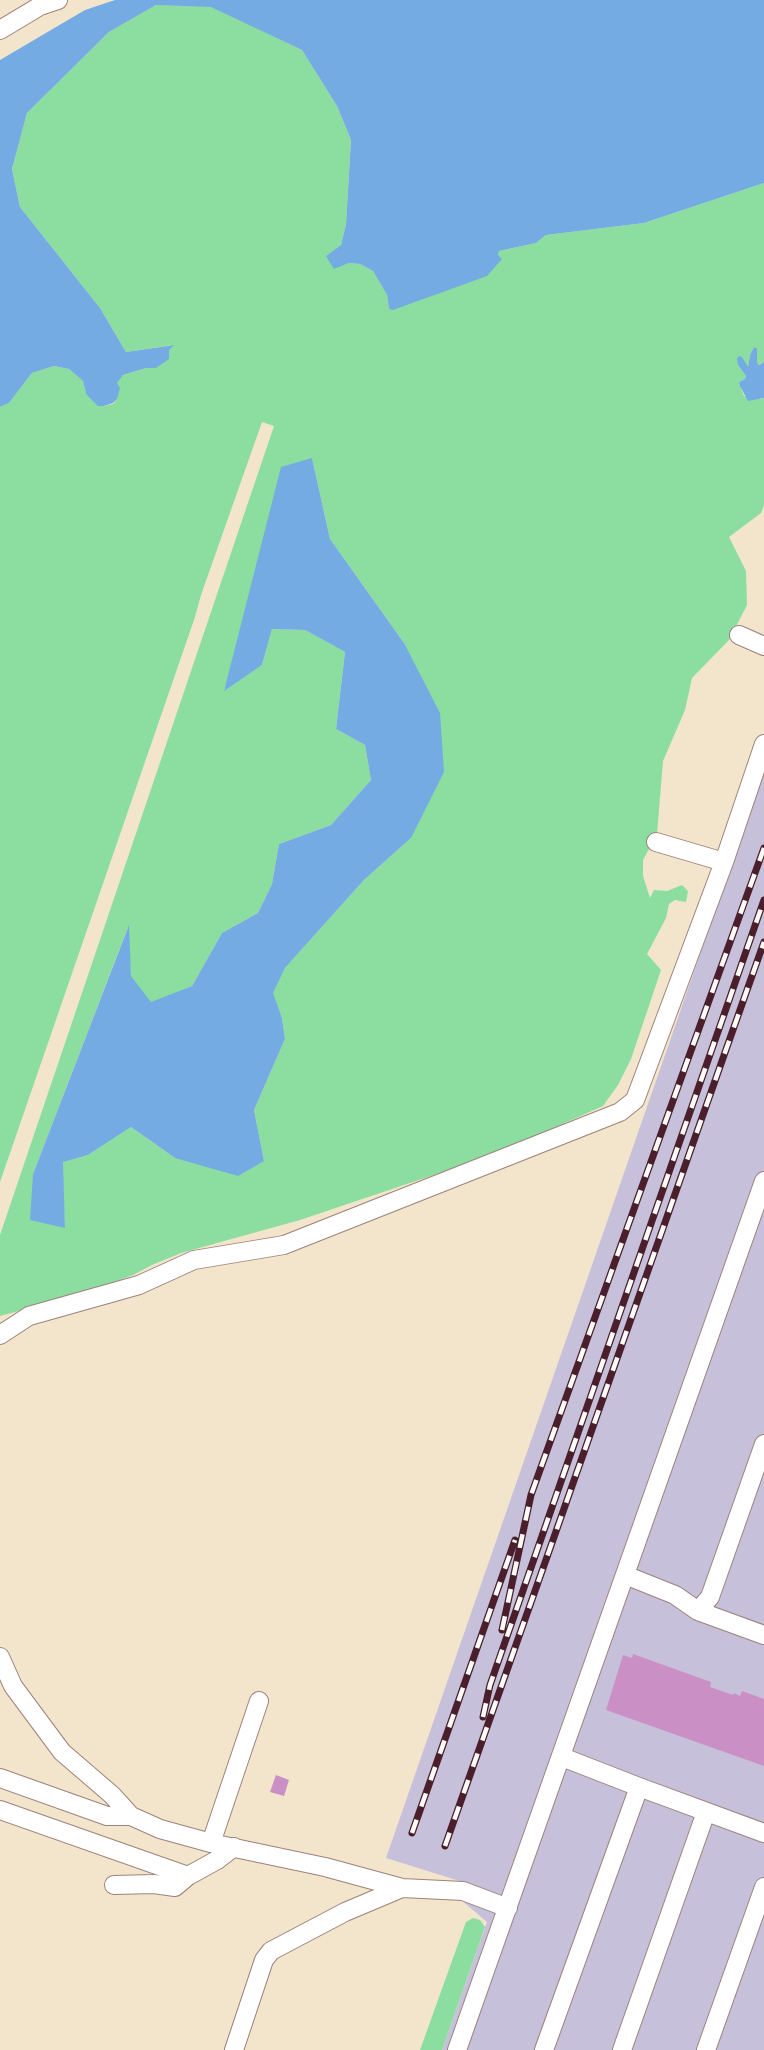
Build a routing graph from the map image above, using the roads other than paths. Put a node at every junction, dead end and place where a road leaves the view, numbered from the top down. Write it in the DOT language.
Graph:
graph roads {
  1 [pos="58,0"];
  2 [pos="0,30"];
  3 [pos="739,635"];
  4 [pos="764,646"];
  5 [pos="764,744"];
  6 [pos="656,842"];
  7 [pos="724,862"];
  8 [pos="764,1181"];
  9 [pos="0,1335"];
  10 [pos="764,1444"];
  11 [pos="625,1575"];
  12 [pos="698,1611"];
  13 [pos="764,1635"];
  14 [pos="0,1657"];
  15 [pos="259,1701"];
  16 [pos="562,1757"];
  17 [pos="0,1778"];
  18 [pos="639,1787"];
  19 [pos="0,1810"];
  20 [pos="706,1812"];
  21 [pos="131,1816"];
  22 [pos="764,1833"];
  23 [pos="211,1843"];
  24 [pos="234,1847"];
  25 [pos="188,1876"];
  26 [pos="114,1885"];
  27 [pos="764,1887"];
  28 [pos="402,1888"];
  29 [pos="508,1908"];
  30 [pos="234,2050"];
  31 [pos="457,2050"];
  32 [pos="544,2050"];
  33 [pos="622,2050"];
  34 [pos="706,2050"];
  1 -- 2 [label="lane"];
  3 -- 4 [label="lane"];
  5 -- 7 [label="lane"];
  6 -- 7 [label="lane"];
  7 -- 9 [label="lane"];
  8 -- 11 [label="lane"];
  10 -- 12 [label="lane"];
  11 -- 12 [label="lane"];
  11 -- 16 [label="lane"];
  12 -- 13 [label="lane"];
  14 -- 21 [label="lane"];
  15 -- 23 [label="lane"];
  16 -- 18 [label="lane"];
  16 -- 29 [label="lane"];
  17 -- 21 [label="lane"];
  18 -- 20 [label="lane"];
  18 -- 32 [label="lane"];
  19 -- 25 [label="lane"];
  20 -- 22 [label="lane"];
  20 -- 33 [label="lane"];
  21 -- 23 [label="lane"];
  23 -- 24 [label="lane"];
  24 -- 25 [label="lane"];
  24 -- 28 [label="lane"];
  25 -- 26 [label="lane"];
  27 -- 34 [label="lane"];
  28 -- 29 [label="lane"];
  28 -- 30 [label="lane"];
  29 -- 31 [label="lane"];
}
